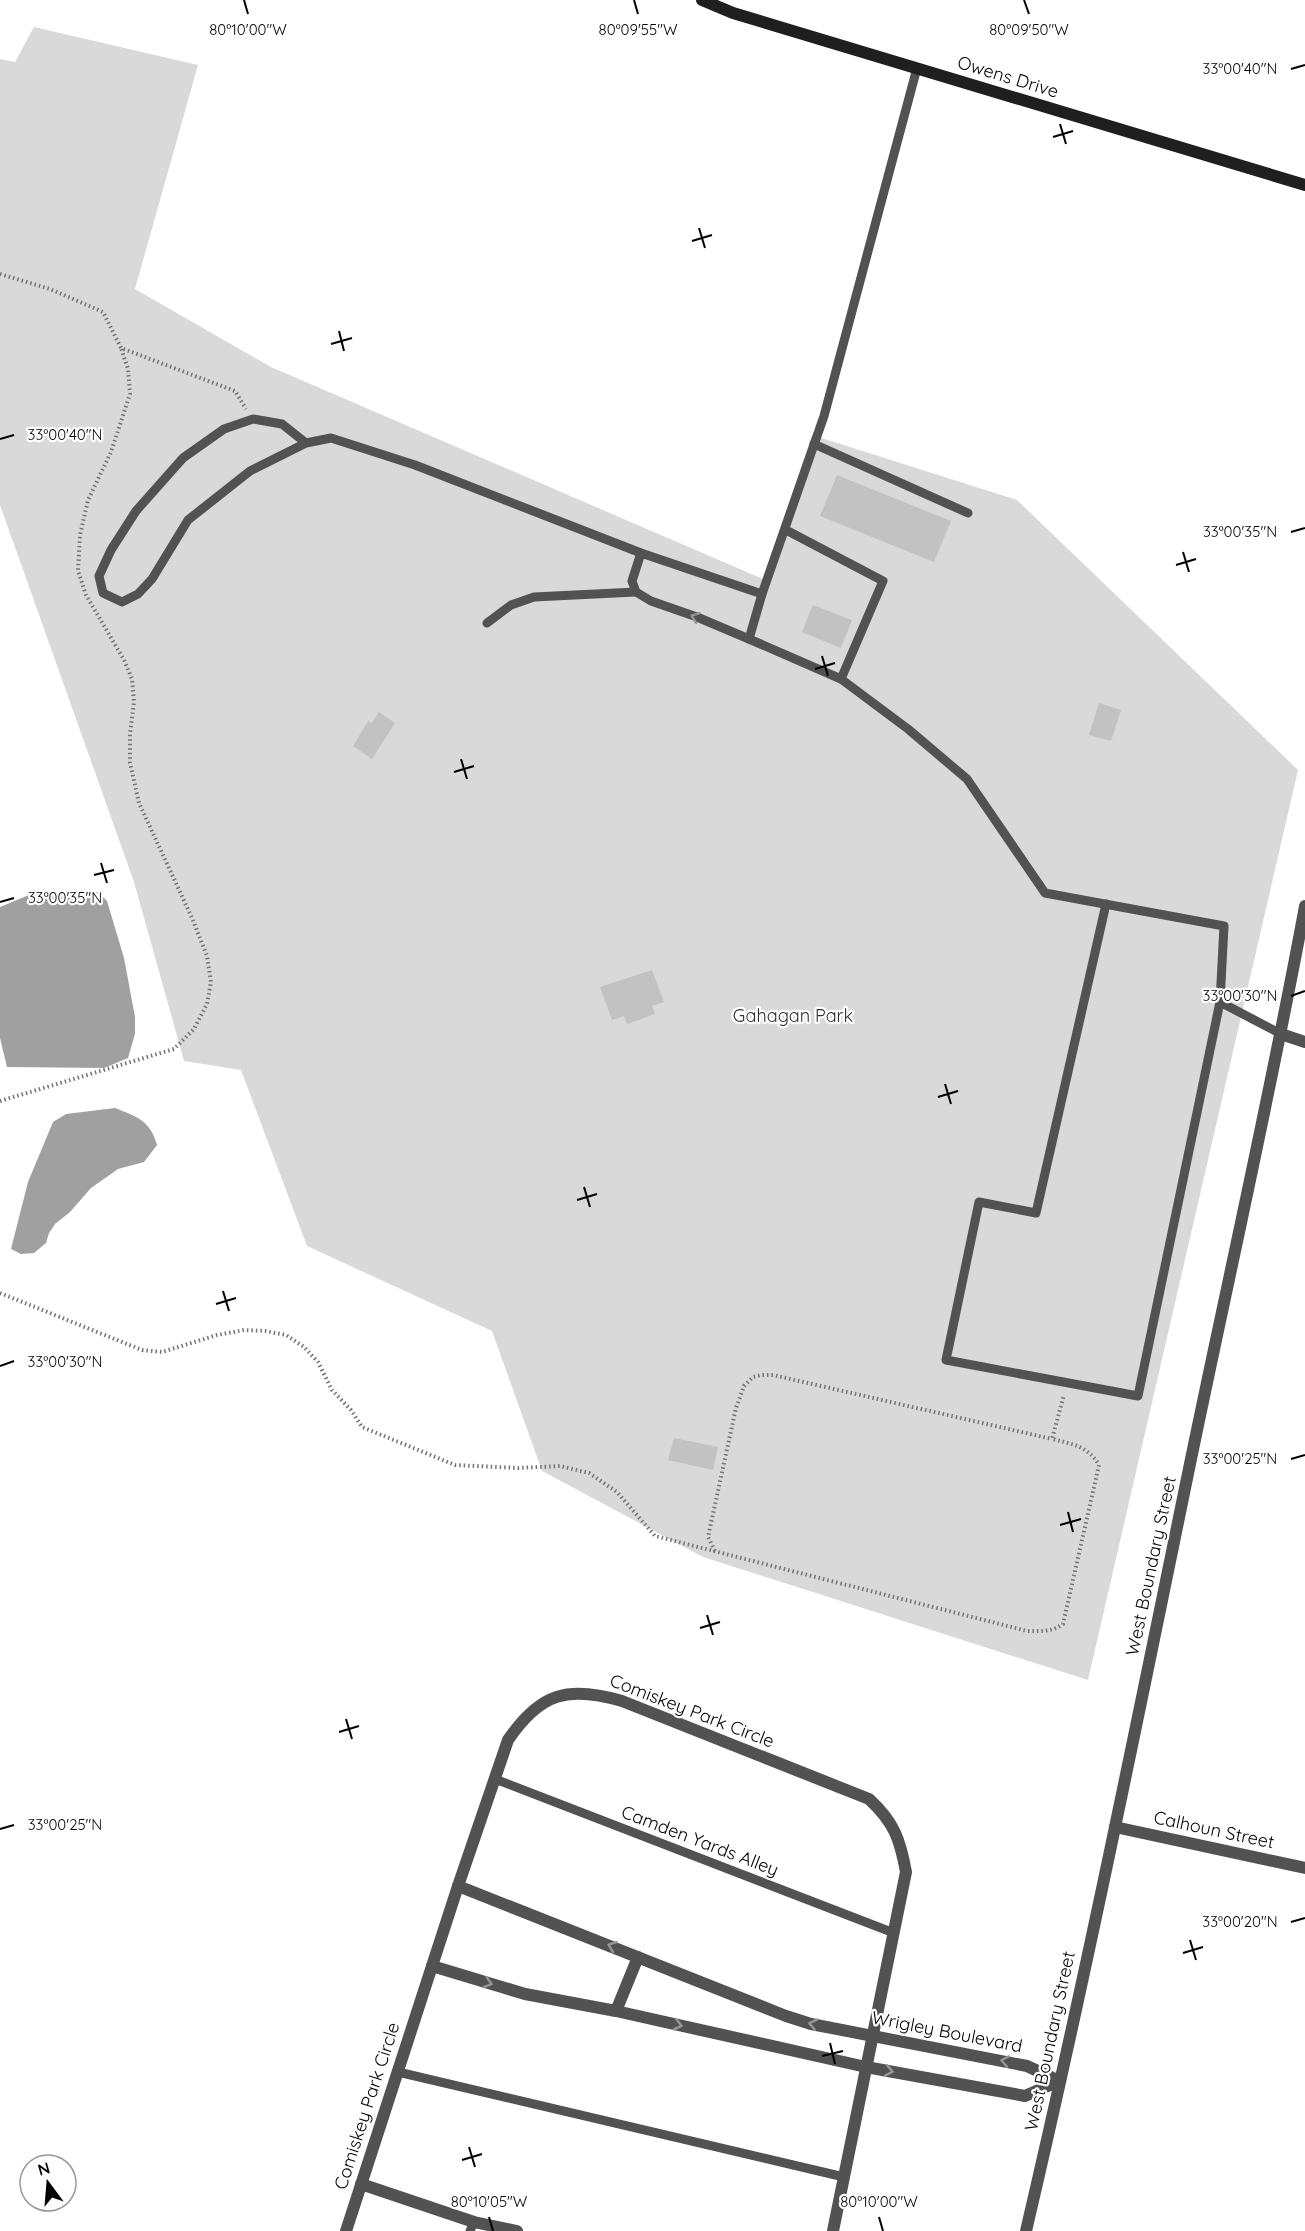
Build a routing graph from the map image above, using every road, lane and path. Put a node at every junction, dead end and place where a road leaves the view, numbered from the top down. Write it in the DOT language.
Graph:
graph roads {
  1 [pos="702,0"];
  2 [pos="917,68"];
  3 [pos="1305,184"];
  4 [pos="0,274"];
  5 [pos="121,348"];
  6 [pos="253,419"];
  7 [pos="306,443"];
  8 [pos="814,444"];
  9 [pos="968,513"];
  10 [pos="786,530"];
  11 [pos="640,553"];
  12 [pos="636,592"];
  13 [pos="762,594"];
  14 [pos="487,623"];
  15 [pos="749,639"];
  16 [pos="841,679"];
  17 [pos="1106,904"];
  18 [pos="1305,906"];
  19 [pos="1221,1002"];
  20 [pos="1281,1034"];
  21 [pos="1305,1042"];
  22 [pos="0,1101"];
  23 [pos="0,1293"];
  24 [pos="1067,1383"];
  25 [pos="1053,1439"];
  26 [pos="715,1552"];
  27 [pos="495,1779"];
  28 [pos="1115,1827"];
  29 [pos="1305,1868"];
  30 [pos="458,1887"];
  31 [pos="894,1933"];
  32 [pos="638,1957"];
  33 [pos="432,1966"];
  34 [pos="616,2011"];
  35 [pos="872,2036"];
  36 [pos="866,2067"];
  37 [pos="398,2072"];
  38 [pos="1059,2081"];
  39 [pos="844,2177"];
  40 [pos="361,2184"];
  41 [pos="472,2226"];
  42 [pos="346,2231"];
  43 [pos="517,2231"];
  44 [pos="833,2231"];
  45 [pos="1026,2231"];
  1 -- 2 [label="street, Owens Drive"];
  2 -- 3 [label="street, Owens Drive"];
  2 -- 8 [label="lane"];
  4 -- 5 [label="path"];
  5 -- 6 [label="path"];
  5 -- 22 [label="path"];
  6 -- 7 [label="lane"];
  6 -- 7 [label="lane"];
  7 -- 11 [label="lane"];
  8 -- 9 [label="lane"];
  8 -- 10 [label="lane"];
  10 -- 13 [label="lane"];
  10 -- 16 [label="lane"];
  11 -- 12 [label="lane"];
  11 -- 13 [label="lane"];
  12 -- 14 [label="lane"];
  15 -- 12 [label="lane, one-way"];
  13 -- 15 [label="lane"];
  15 -- 16 [label="lane"];
  16 -- 17 [label="lane"];
  17 -- 19 [label="lane"];
  17 -- 24 [label="lane"];
  18 -- 20 [label="street, West Boundary Street"];
  19 -- 20 [label="lane"];
  19 -- 24 [label="lane"];
  20 -- 21 [label="street"];
  20 -- 28 [label="street, West Boundary Street"];
  23 -- 26 [label="path"];
  24 -- 25 [label="path"];
  25 -- 26 [label="path"];
  25 -- 26 [label="path"];
  27 -- 30 [label="street, Comiskey Park Circle"];
  27 -- 31 [label="lane, Camden Yards Alley"];
  27 -- 31 [label="street, Comiskey Park Circle"];
  28 -- 29 [label="street, Calhoun Street"];
  28 -- 38 [label="street, West Boundary Street"];
  32 -- 30 [label="street, Wrigley Boulevard, one-way"];
  30 -- 33 [label="street, Comiskey Park Circle"];
  31 -- 35 [label="street, Comiskey Park Circle"];
  32 -- 34 [label="street"];
  35 -- 32 [label="street, Wrigley Boulevard, one-way"];
  33 -- 34 [label="street, one-way"];
  33 -- 37 [label="street, Comiskey Park Circle"];
  34 -- 36 [label="street, one-way"];
  35 -- 36 [label="street, Comiskey Park Circle"];
  38 -- 35 [label="street, Wrigley Boulevard, one-way"];
  36 -- 38 [label="street, one-way"];
  36 -- 39 [label="street, Comiskey Park Circle"];
  37 -- 39 [label="lane"];
  37 -- 40 [label="street, Comiskey Park Circle"];
  38 -- 45 [label="street, West Boundary Street"];
  39 -- 44 [label="street, Comiskey Park Circle"];
  40 -- 41 [label="street"];
  40 -- 42 [label="street, Comiskey Park Circle"];
  41 -- 43 [label="street"];
}
